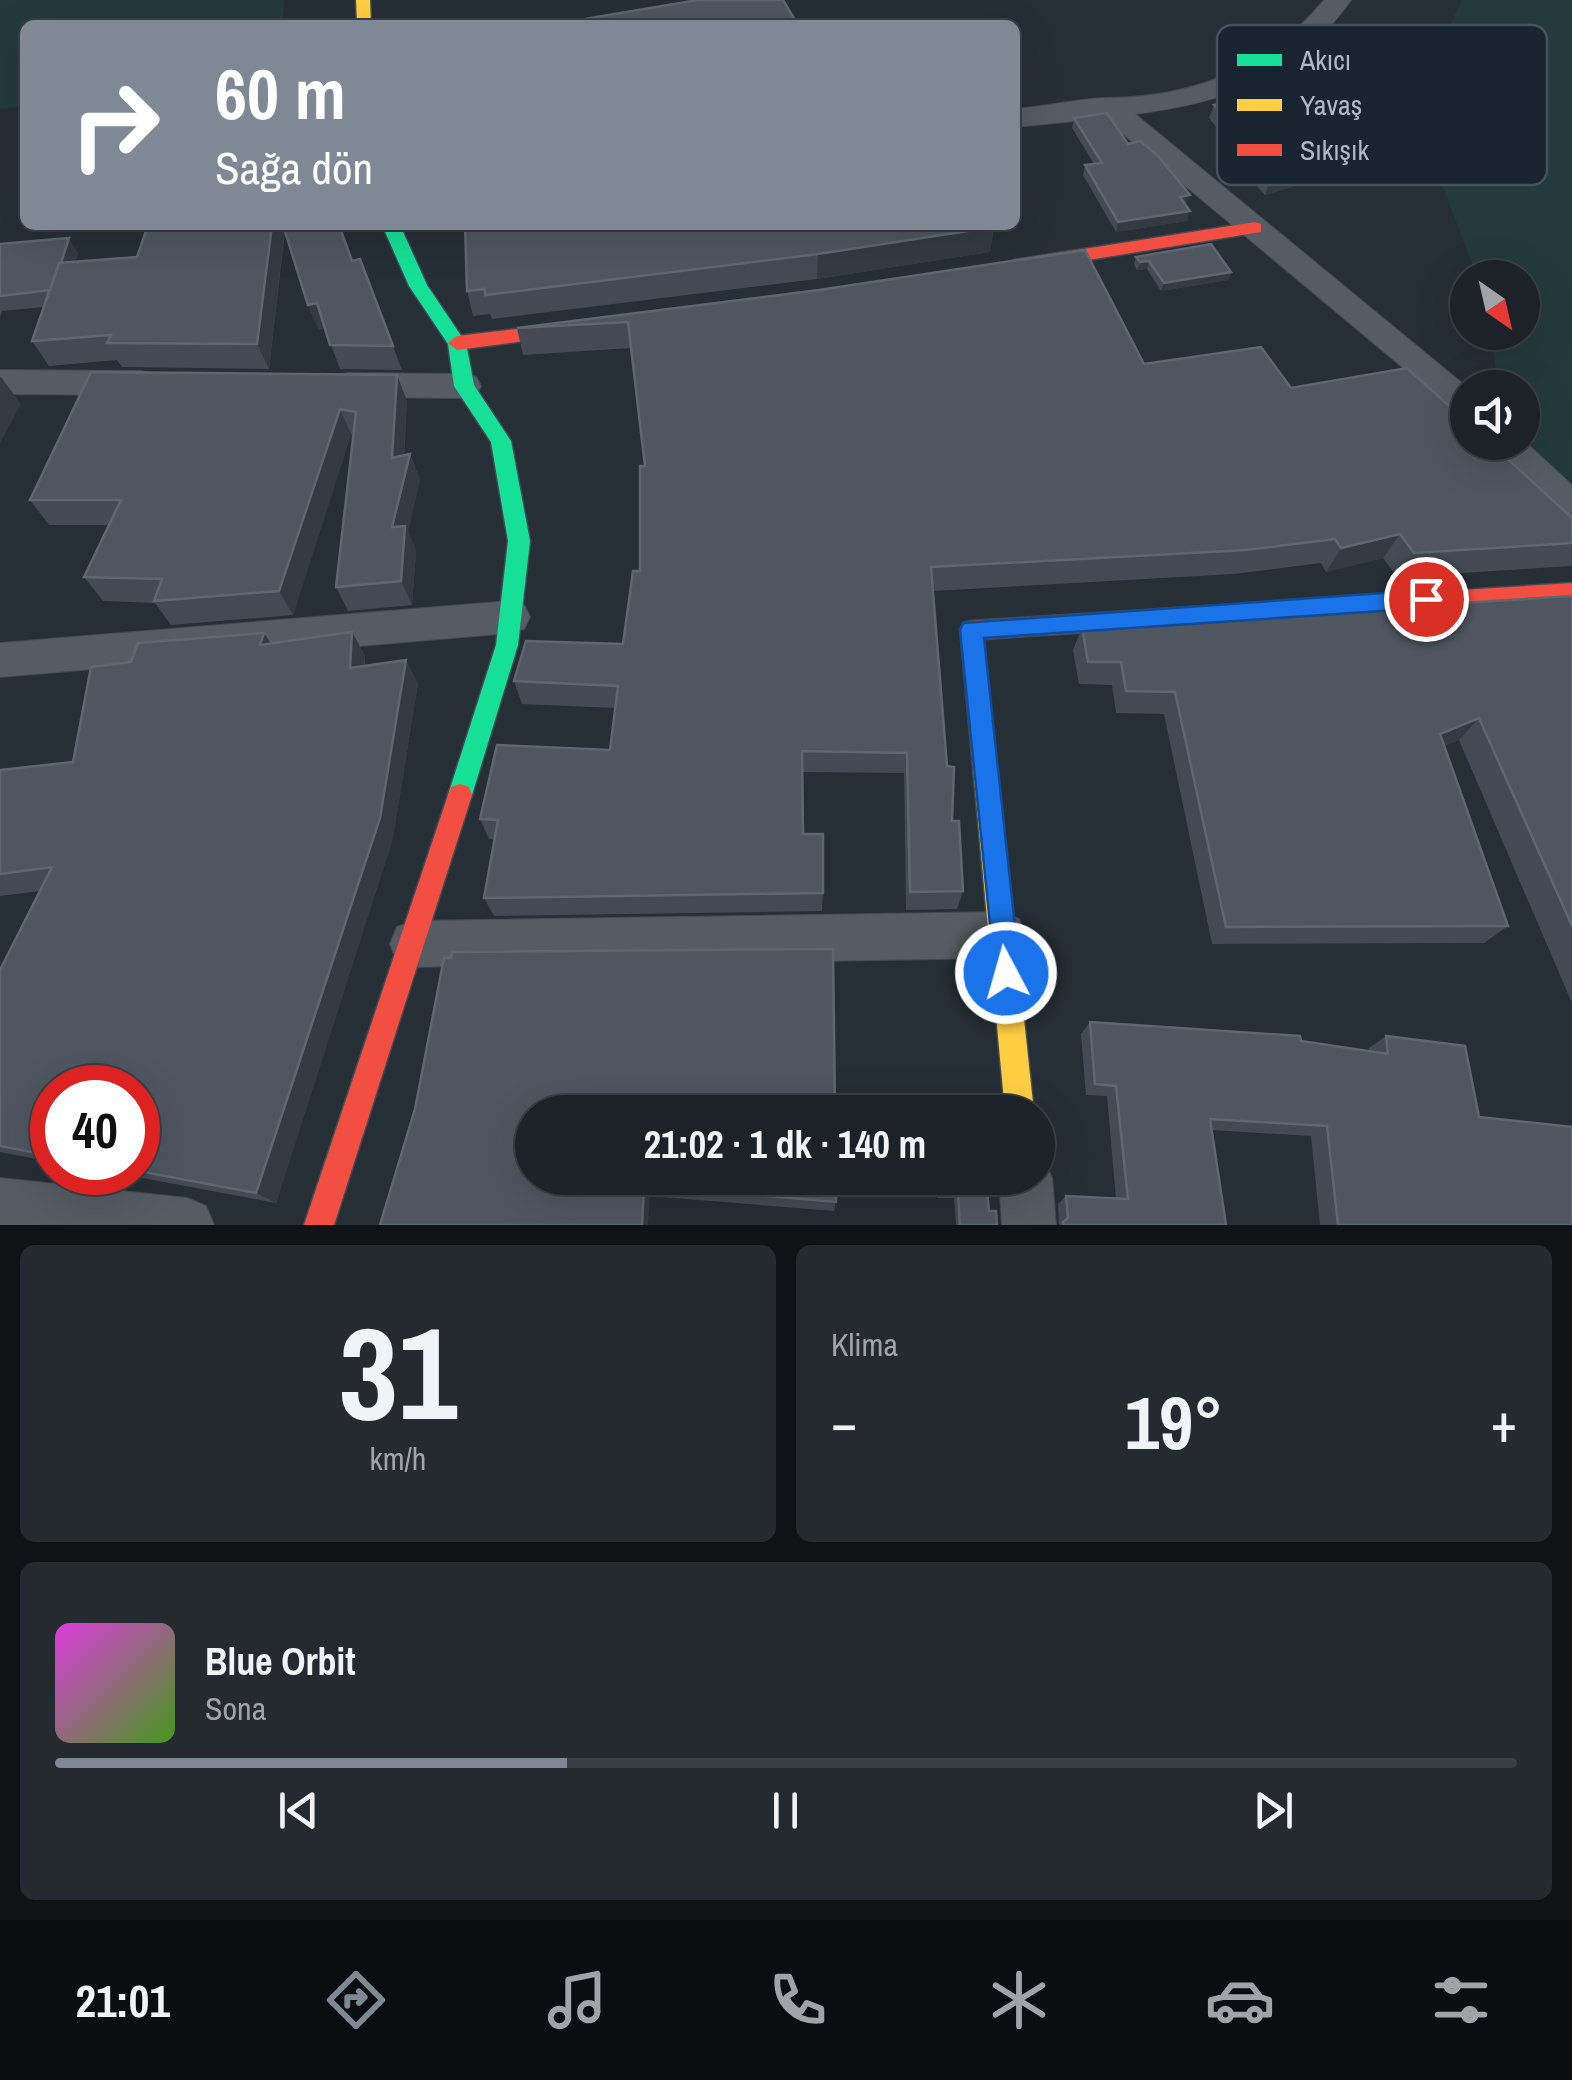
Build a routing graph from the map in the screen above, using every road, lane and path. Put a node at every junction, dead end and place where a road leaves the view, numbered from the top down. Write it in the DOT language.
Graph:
graph roads {
  1 [pos="1338,0"];
  2 [pos="1313,25"];
  3 [pos="1217,90"];
  4 [pos="1108,106"];
  5 [pos="1020,117"];
  6 [pos="1255,228"];
  7 [pos="393,230"];
  8 [pos="993,270"];
  9 [pos="609,324"];
  10 [pos="456,343"];
  11 [pos="0,382"];
  12 [pos="174,383"];
  13 [pos="309,385"];
  14 [pos="464,386"];
  15 [pos="1450,394"];
  16 [pos="1522,460"];
  17 [pos="1572,508"];
  18 [pos="1572,592"];
  19 [pos="510,617"];
  20 [pos="0,660"];
  21 [pos="1002,935"];
  22 [pos="414,944"];
  23 [pos="1018,1095"];
  24 [pos="1026,1195"];
  25 [pos="0,1205"];
  26 [pos="187,1225"];
  27 [pos="320,1225"];
  28 [pos="1029,1225"];
  1 -- 2 [label="street"];
  3 -- 4 [label="street"];
  4 -- 5 [label="street"];
  4 -- 6 [label="street"];
  6 -- 8 [label="street"];
  6 -- 15 [label="street"];
  7 -- 10 [label="street"];
  9 -- 10 [label="street"];
  10 -- 14 [label="street"];
  11 -- 12 [label="street"];
  13 -- 14 [label="street"];
  14 -- 19 [label="street"];
  16 -- 17 [label="street"];
  18 -- 21 [label="street"];
  19 -- 20 [label="street"];
  19 -- 22 [label="street"];
  21 -- 22 [label="street"];
  21 -- 23 [label="street"];
  22 -- 27 [label="street"];
  24 -- 28 [label="street"];
  25 -- 26 [label="street"];
}
